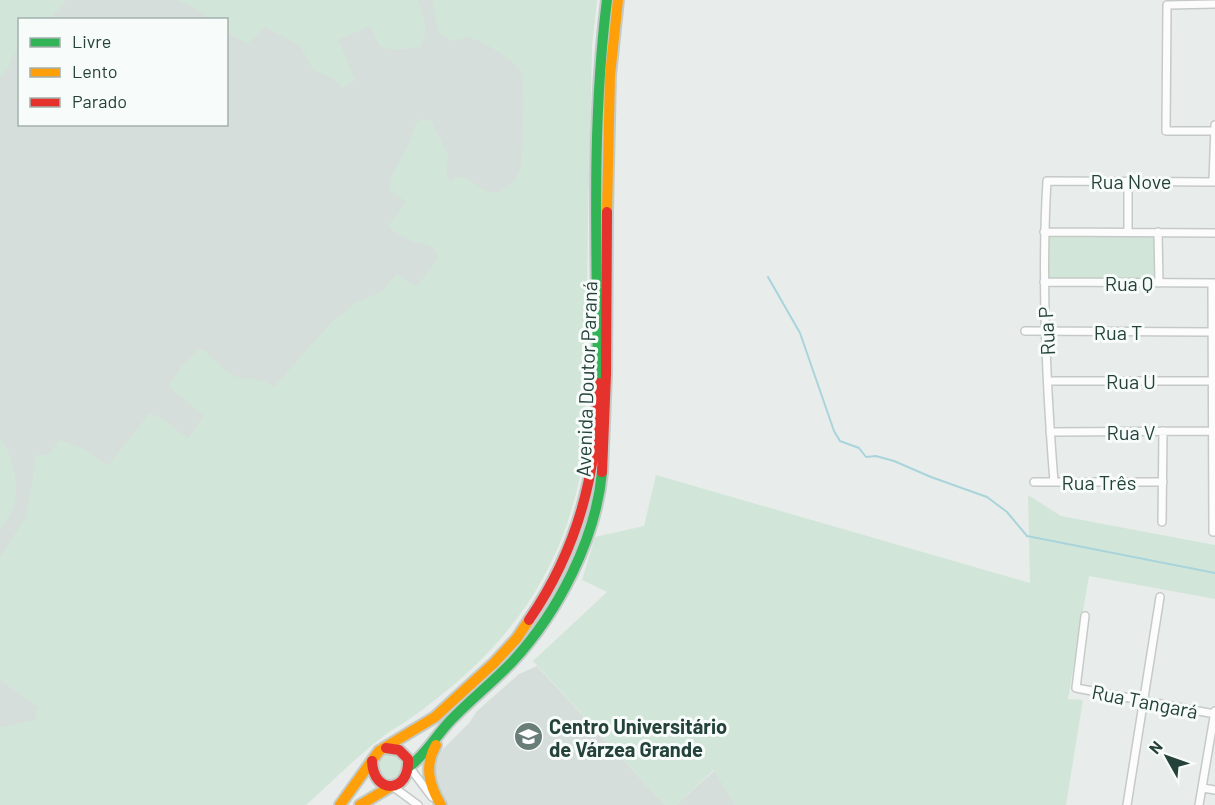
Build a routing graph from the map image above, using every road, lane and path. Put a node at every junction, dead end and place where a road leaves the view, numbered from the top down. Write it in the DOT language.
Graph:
graph roads {
  1 [pos="607,0"];
  2 [pos="618,0"];
  3 [pos="1215,4"];
  4 [pos="1215,125"];
  5 [pos="1215,131"];
  6 [pos="1047,181"];
  7 [pos="1128,181"];
  8 [pos="1214,182"];
  9 [pos="1044,232"];
  10 [pos="1128,232"];
  11 [pos="1158,232"];
  12 [pos="1215,233"];
  13 [pos="1044,282"];
  14 [pos="1159,283"];
  15 [pos="1214,283"];
  16 [pos="1025,331"];
  17 [pos="1045,332"];
  18 [pos="1212,332"];
  19 [pos="1049,381"];
  20 [pos="1213,381"];
  21 [pos="1164,431"];
  22 [pos="1213,431"];
  23 [pos="1050,432"];
  24 [pos="1034,482"];
  25 [pos="1054,482"];
  26 [pos="1163,482"];
  27 [pos="1162,522"];
  28 [pos="1214,532"];
  29 [pos="1160,597"];
  30 [pos="1085,616"];
  31 [pos="471,702"];
  32 [pos="1143,702"];
  33 [pos="1215,712"];
  34 [pos="386,748"];
  35 [pos="372,761"];
  36 [pos="410,767"];
  37 [pos="391,787"];
  38 [pos="1203,788"];
  39 [pos="1215,790"];
  40 [pos="340,805"];
  41 [pos="360,805"];
  42 [pos="418,805"];
  43 [pos="441,805"];
  44 [pos="1127,805"];
  45 [pos="1199,805"];
  1 -- 34 [label="main road, Avenida Doutor Paraná"];
  2 -- 31 [label="main road, Avenida Doutor Paraná"];
  3 -- 5 [label="street"];
  4 -- 5 [label="street"];
  5 -- 8 [label="street"];
  6 -- 7 [label="street, Rua Nove"];
  6 -- 9 [label="street, Rua P"];
  7 -- 8 [label="street, Rua Nove"];
  7 -- 10 [label="street"];
  9 -- 10 [label="street"];
  9 -- 13 [label="street, Rua P"];
  10 -- 11 [label="street"];
  11 -- 12 [label="street"];
  11 -- 14 [label="street"];
  13 -- 14 [label="street, Rua Q"];
  13 -- 17 [label="street, Rua P"];
  14 -- 15 [label="street, Rua Q"];
  15 -- 18 [label="street"];
  16 -- 17 [label="street, Rua T"];
  17 -- 18 [label="street, Rua T"];
  17 -- 19 [label="street, Rua P"];
  18 -- 20 [label="street"];
  19 -- 20 [label="street, Rua U"];
  19 -- 23 [label="street, Rua P"];
  20 -- 22 [label="street"];
  21 -- 22 [label="street, Rua V"];
  21 -- 23 [label="street, Rua V"];
  21 -- 26 [label="street"];
  22 -- 28 [label="street"];
  23 -- 25 [label="street, Rua P"];
  24 -- 25 [label="street, Rua Três"];
  25 -- 26 [label="street, Rua Três"];
  26 -- 27 [label="street"];
  29 -- 32 [label="street"];
  30 -- 32 [label="street, Rua Tangará"];
  31 -- 36 [label="main road, Avenida Doutor Paraná"];
  31 -- 43 [label="main road"];
  32 -- 33 [label="street, Rua Tangará"];
  32 -- 44 [label="street"];
  33 -- 38 [label="street"];
  34 -- 35 [label="main road"];
  34 -- 36 [label="main road"];
  35 -- 37 [label="main road"];
  35 -- 40 [label="main road"];
  36 -- 37 [label="main road"];
  36 -- 43 [label="street"];
  37 -- 41 [label="main road"];
  37 -- 42 [label="street"];
  38 -- 39 [label="street"];
  38 -- 45 [label="street"];
}
